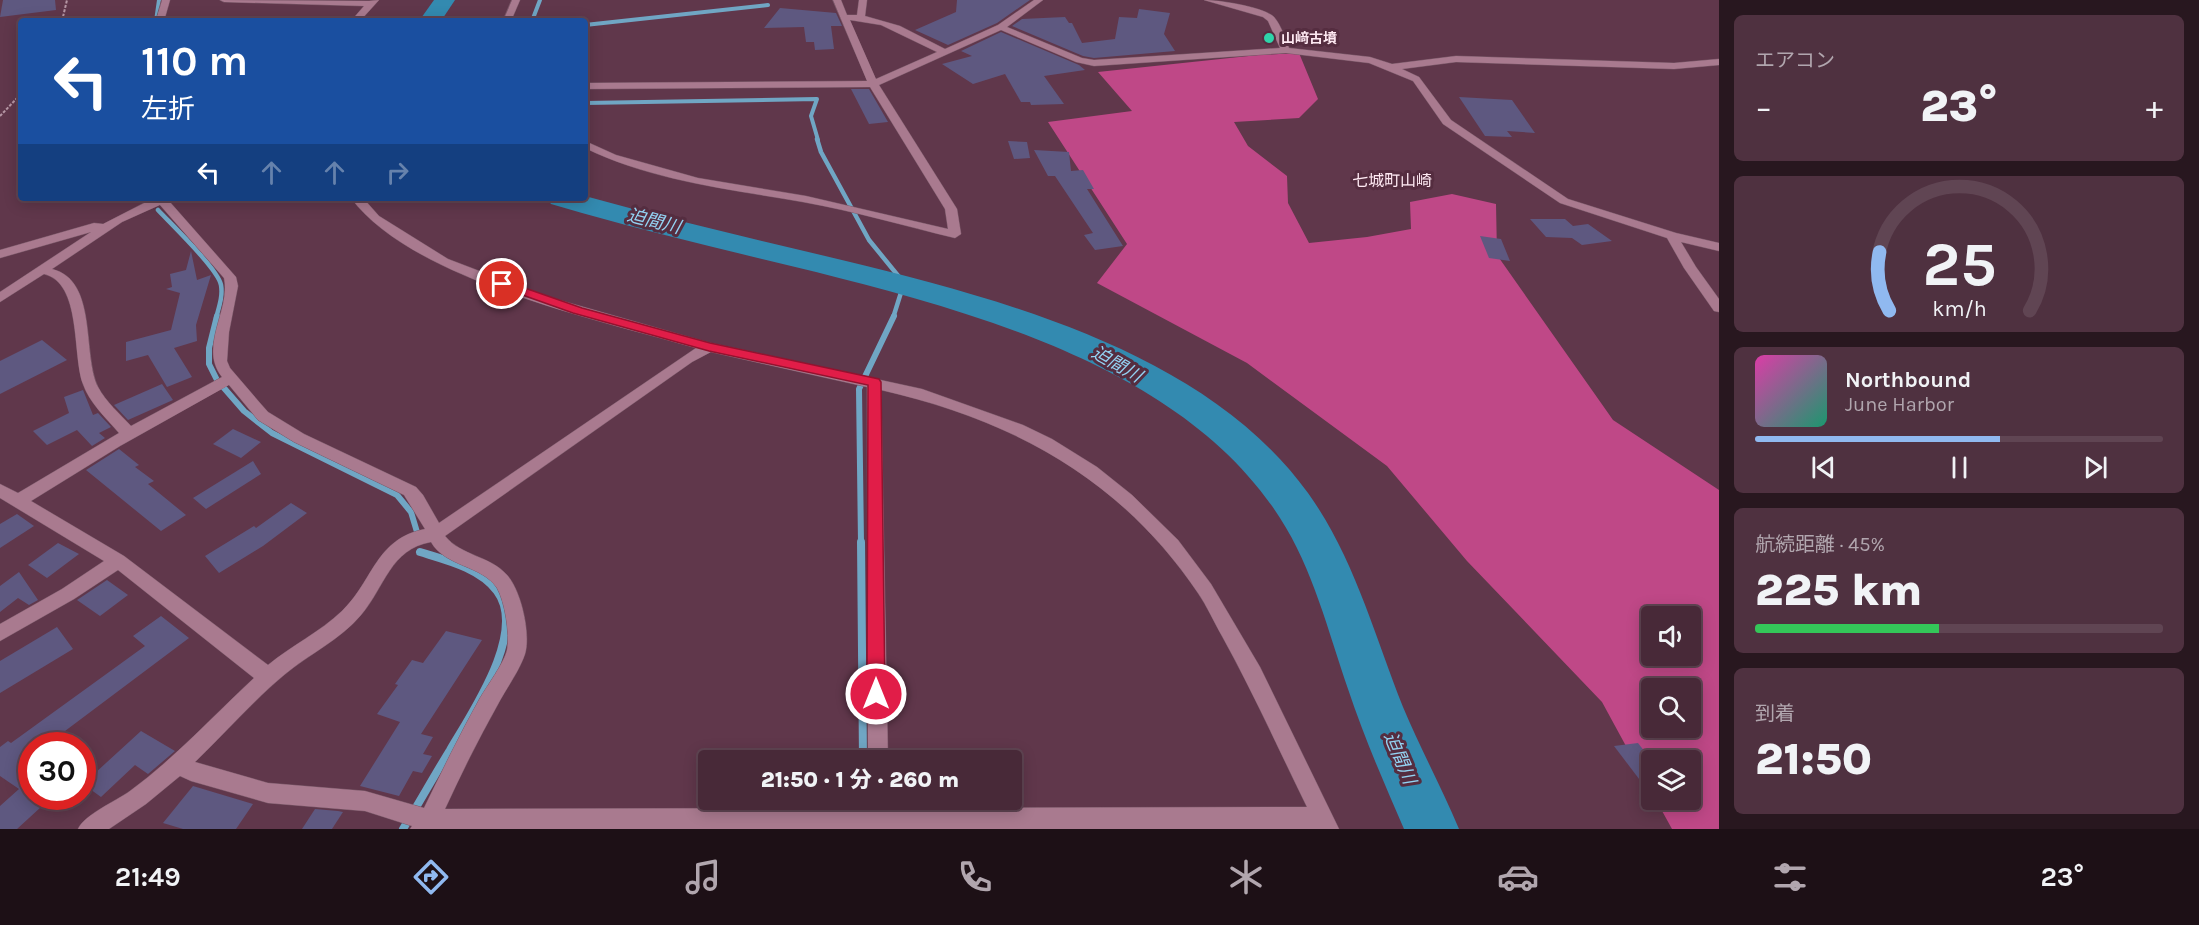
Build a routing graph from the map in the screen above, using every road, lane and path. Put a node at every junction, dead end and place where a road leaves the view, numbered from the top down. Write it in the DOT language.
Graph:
graph roads {
  1 [pos="67,0"];
  2 [pos="166,0"];
  3 [pos="224,0"];
  4 [pos="234,0"];
  5 [pos="516,0"];
  6 [pos="837,0"];
  7 [pos="863,0"];
  8 [pos="1039,0"];
  9 [pos="1208,0"];
  10 [pos="373,2"];
  11 [pos="861,16"];
  12 [pos="844,17"];
  13 [pos="63,18"];
  14 [pos="161,18"];
  15 [pos="358,18"];
  16 [pos="508,18"];
  17 [pos="1001,27"];
  18 [pos="1286,50"];
  19 [pos="946,53"];
  20 [pos="1719,62"];
  21 [pos="1391,66"];
  22 [pos="873,84"];
  23 [pos="588,86"];
  24 [pos="18,97"];
  25 [pos="0,116"];
  26 [pos="588,146"];
  27 [pos="158,201"];
  28 [pos="164,201"];
  29 [pos="360,201"];
  30 [pos="118,219"];
  31 [pos="1672,236"];
  32 [pos="1719,247"];
  33 [pos="0,254"];
  34 [pos="42,270"];
  35 [pos="0,298"];
  36 [pos="1719,308"];
  37 [pos="709,347"];
  38 [pos="232,377"];
  39 [pos="874,382"];
  40 [pos="129,435"];
  41 [pos="0,490"];
  42 [pos="18,501"];
  43 [pos="436,534"];
  44 [pos="118,561"];
  45 [pos="0,633"];
  46 [pos="268,677"];
  47 [pos="878,750"];
  48 [pos="181,764"];
  49 [pos="883,816"];
  50 [pos="1325,823"];
  51 [pos="425,825"];
  52 [pos="89,829"];
  1 -- 13 [label="path"];
  2 -- 14 [label="street"];
  3 -- 4 [label="street"];
  4 -- 10 [label="street"];
  5 -- 16 [label="street"];
  6 -- 12 [label="street"];
  7 -- 11 [label="street"];
  8 -- 17 [label="street"];
  9 -- 18 [label="street"];
  10 -- 15 [label="street"];
  11 -- 12 [label="street"];
  11 -- 19 [label="street"];
  12 -- 22 [label="street"];
  17 -- 18 [label="street"];
  17 -- 19 [label="street"];
  18 -- 21 [label="street"];
  19 -- 22 [label="street"];
  20 -- 21 [label="street"];
  21 -- 31 [label="street"];
  22 -- 23 [label="street"];
  22 -- 26 [label="street"];
  24 -- 25 [label="path"];
  27 -- 30 [label="street"];
  28 -- 38 [label="street"];
  29 -- 37 [label="street"];
  30 -- 33 [label="street"];
  30 -- 34 [label="street"];
  31 -- 32 [label="street"];
  31 -- 36 [label="street"];
  34 -- 35 [label="street"];
  34 -- 40 [label="street"];
  37 -- 39 [label="street"];
  37 -- 43 [label="street"];
  38 -- 40 [label="street"];
  38 -- 43 [label="street"];
  39 -- 47 [label="street"];
  39 -- 50 [label="street"];
  40 -- 42 [label="street"];
  41 -- 42 [label="street"];
  42 -- 44 [label="street"];
  43 -- 46 [label="street"];
  43 -- 51 [label="street"];
  44 -- 45 [label="street"];
  44 -- 46 [label="street"];
  46 -- 48 [label="street"];
  48 -- 51 [label="street"];
  48 -- 52 [label="street"];
  49 -- 50 [label="street"];
  49 -- 51 [label="street"];
}
